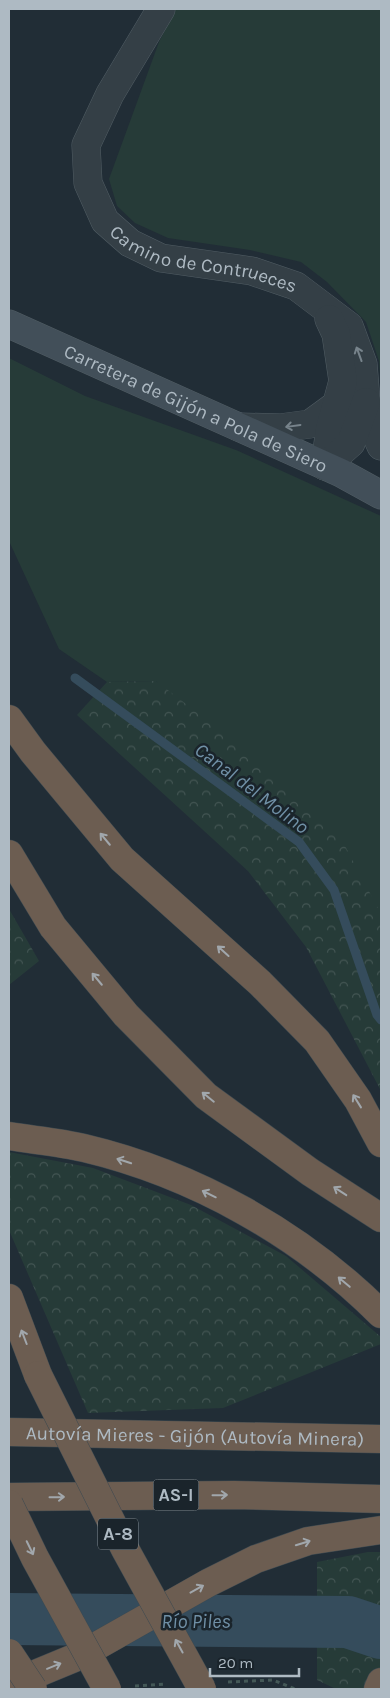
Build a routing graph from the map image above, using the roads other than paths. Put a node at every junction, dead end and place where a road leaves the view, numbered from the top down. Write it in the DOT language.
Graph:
graph roads {
  1 [pos="161,9"];
  2 [pos="325,308"];
  3 [pos="9,324"];
  4 [pos="366,402"];
  5 [pos="336,405"];
  6 [pos="239,427"];
  7 [pos="381,446"];
  8 [pos="325,466"];
  9 [pos="381,495"];
  10 [pos="9,719"];
  11 [pos="9,854"];
  12 [pos="9,1136"];
  13 [pos="381,1143"];
  14 [pos="381,1218"];
  15 [pos="9,1298"];
  16 [pos="381,1314"];
  17 [pos="9,1432"];
  18 [pos="381,1439"];
  19 [pos="9,1497"];
  20 [pos="381,1498"];
  21 [pos="9,1504"];
  22 [pos="381,1530"];
  23 [pos="9,1653"];
  24 [pos="381,1682"];
  25 [pos="9,1685"];
  26 [pos="33,1689"];
  27 [pos="107,1689"];
  28 [pos="202,1689"];
  29 [pos="378,1689"];
  1 -- 2 [label="street, Camino de Contrueces"];
  4 -- 2 [label="street, Camino de Contrueces, one-way"];
  2 -- 5 [label="street"];
  3 -- 6 [label="street, Carretera de Gijón a Pola de Siero"];
  4 -- 7 [label="street"];
  4 -- 8 [label="street"];
  5 -- 6 [label="street, one-way"];
  5 -- 8 [label="street"];
  6 -- 8 [label="street, Carretera de Gijón a Pola de Siero"];
  8 -- 9 [label="street, Carretera de Gijón a Pola de Siero"];
  13 -- 10 [label="highway, one-way"];
  14 -- 11 [label="highway, one-way"];
  16 -- 12 [label="highway, one-way"];
  28 -- 15 [label="highway, A-8, one-way, bridge"];
  17 -- 18 [label="highway, Autovía Mieres - Gijón (Autovía Minera)"];
  19 -- 20 [label="highway, AS-I, one-way"];
  21 -- 27 [label="highway, one-way, bridge"];
  25 -- 22 [label="highway, one-way, bridge"];
  23 -- 26 [label="highway, bridge"];
  24 -- 29 [label="highway"];
}
